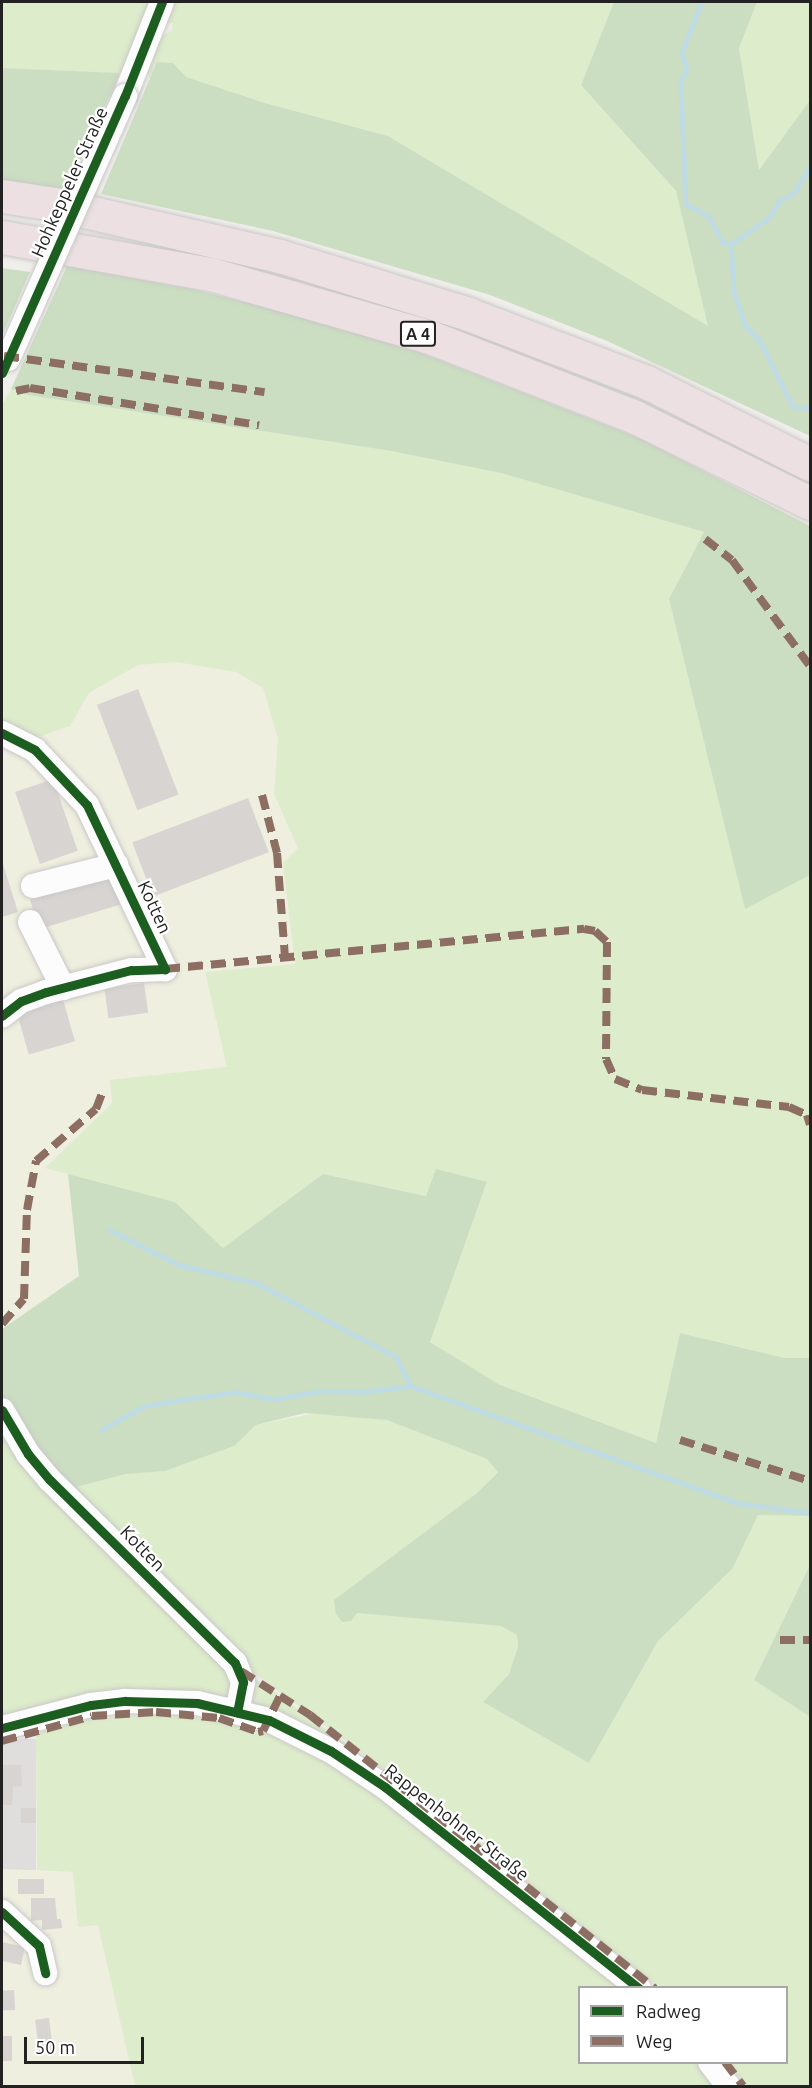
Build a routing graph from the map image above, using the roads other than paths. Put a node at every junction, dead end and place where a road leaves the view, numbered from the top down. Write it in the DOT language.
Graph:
graph roads {
  1 [pos="162,2"];
  2 [pos="2,196"];
  3 [pos="2,237"];
  4 [pos="5,366"];
  5 [pos="810,464"];
  6 [pos="810,503"];
  7 [pos="2,733"];
  8 [pos="116,865"];
  9 [pos="33,886"];
  10 [pos="30,922"];
  11 [pos="63,988"];
  12 [pos="2,1016"];
  13 [pos="2,1410"];
  14 [pos="237,1712"];
  15 [pos="2,1728"];
  16 [pos="2,1912"];
  17 [pos="45,1973"];
  18 [pos="636,1986"];
  19 [pos="712,2064"];
  20 [pos="728,2086"];
  1 -- 4 [label="street, Hohkeppeler Straße, bridge"];
  2 -- 5 [label="highway, A 4"];
  3 -- 6 [label="highway, A 4"];
  7 -- 8 [label="street, Kotten"];
  8 -- 9 [label="street"];
  8 -- 11 [label="street, Kotten"];
  10 -- 11 [label="street"];
  11 -- 12 [label="street, Kotten"];
  13 -- 14 [label="street, Kotten"];
  14 -- 15 [label="street, Rappenhohner Straße"];
  14 -- 18 [label="street, Rappenhohner Straße"];
  16 -- 17 [label="street"];
  19 -- 20 [label="street"];
}
